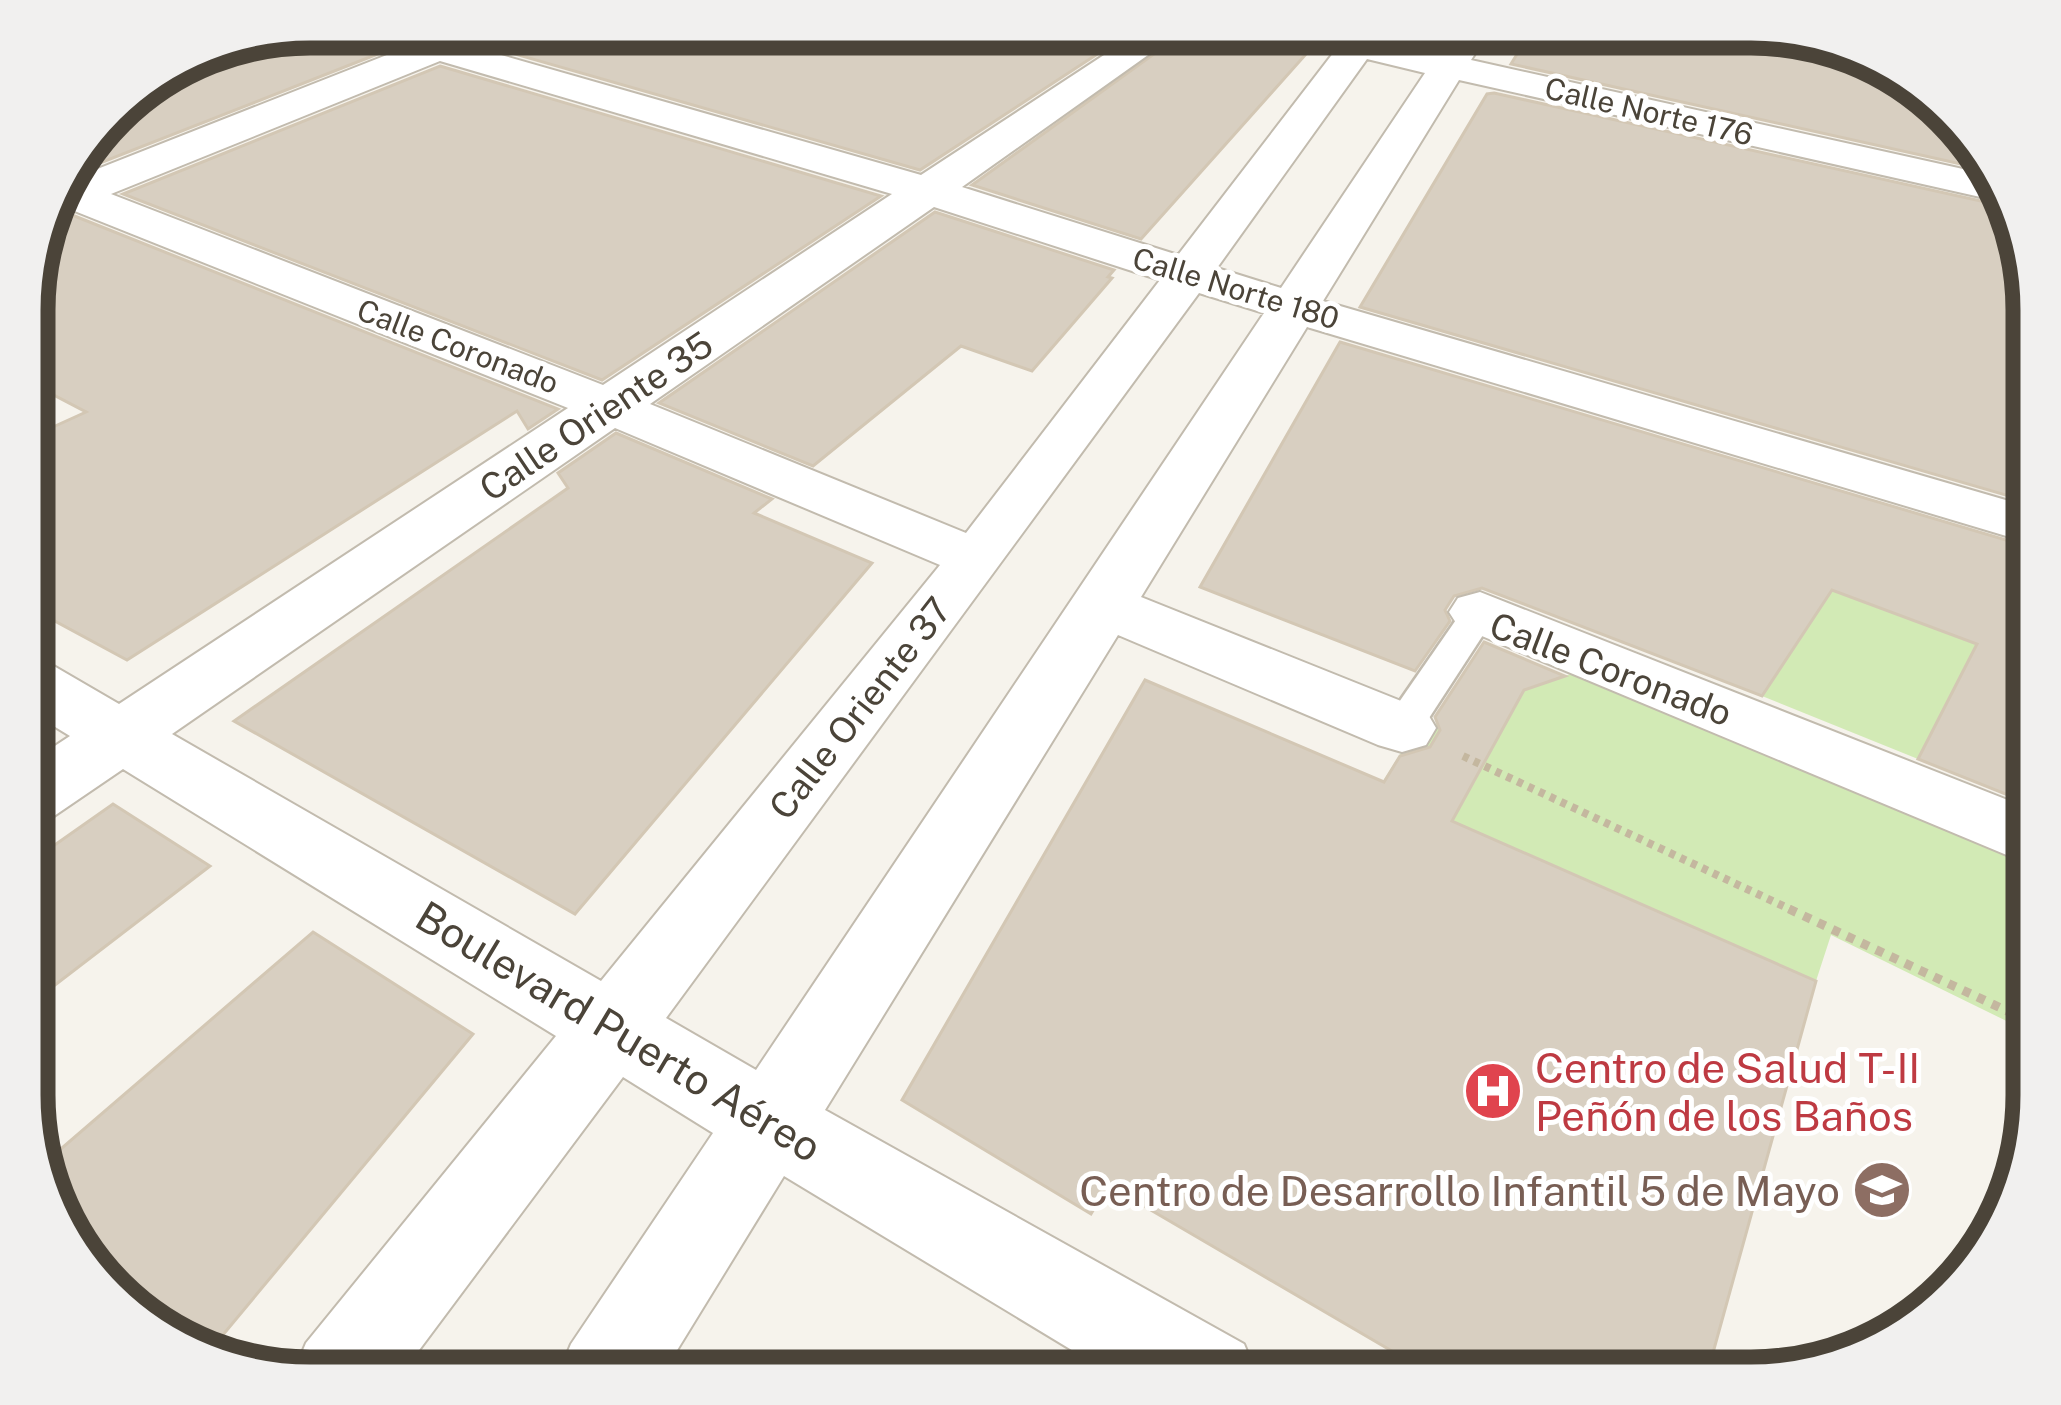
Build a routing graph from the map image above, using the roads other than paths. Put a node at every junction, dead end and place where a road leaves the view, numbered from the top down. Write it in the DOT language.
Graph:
graph roads {
  1 [pos="423,48"];
  2 [pos="453,48"];
  3 [pos="1461,48"];
  4 [pos="1139,49"];
  5 [pos="1356,49"];
  6 [pos="1464,49"];
  7 [pos="1981,185"];
  8 [pos="79,188"];
  9 [pos="932,192"];
  10 [pos="73,200"];
  11 [pos="1189,275"];
  12 [pos="1293,307"];
  13 [pos="609,406"];
  14 [pos="2012,520"];
  15 [pos="976,559"];
  16 [pos="1103,605"];
  17 [pos="1480,612"];
  18 [pos="48,693"];
  19 [pos="1402,728"];
  20 [pos="121,737"];
  21 [pos="49,785"];
  22 [pos="2012,830"];
  23 [pos="613,1027"];
  24 [pos="771,1122"];
  25 [pos="356,1356"];
  26 [pos="619,1356"];
  27 [pos="1173,1357"];
  1 -- 8 [label="street"];
  2 -- 9 [label="street, Calle Norte 180"];
  3 -- 12 [label="street"];
  4 -- 9 [label="street, Calle Oriente 35"];
  5 -- 11 [label="street, Calle Oriente 37"];
  6 -- 7 [label="street, Calle Norte 176"];
  9 -- 11 [label="street, Calle Norte 180"];
  9 -- 13 [label="street, Calle Oriente 35"];
  10 -- 13 [label="street, Calle Coronado"];
  11 -- 12 [label="street, Calle Norte 180"];
  11 -- 15 [label="street, Calle Oriente 37"];
  12 -- 14 [label="street, Calle Norte 180"];
  12 -- 16 [label="street"];
  13 -- 15 [label="street, Calle Coronado"];
  13 -- 20 [label="street, Calle Oriente 35"];
  15 -- 23 [label="street, Calle Oriente 37"];
  16 -- 19 [label="street"];
  16 -- 24 [label="street"];
  17 -- 19 [label="lane, Calle Coronado"];
  17 -- 22 [label="street, Calle Coronado"];
  18 -- 20 [label="street, Boulevard Puerto Aéreo"];
  20 -- 21 [label="street, Calle Oriente 35"];
  20 -- 23 [label="street, Boulevard Puerto Aéreo"];
  23 -- 24 [label="street, Boulevard Puerto Aéreo"];
  23 -- 25 [label="street, Calle Oriente 37"];
  24 -- 26 [label="street"];
  24 -- 27 [label="street, Boulevard Puerto Aéreo"];
}
